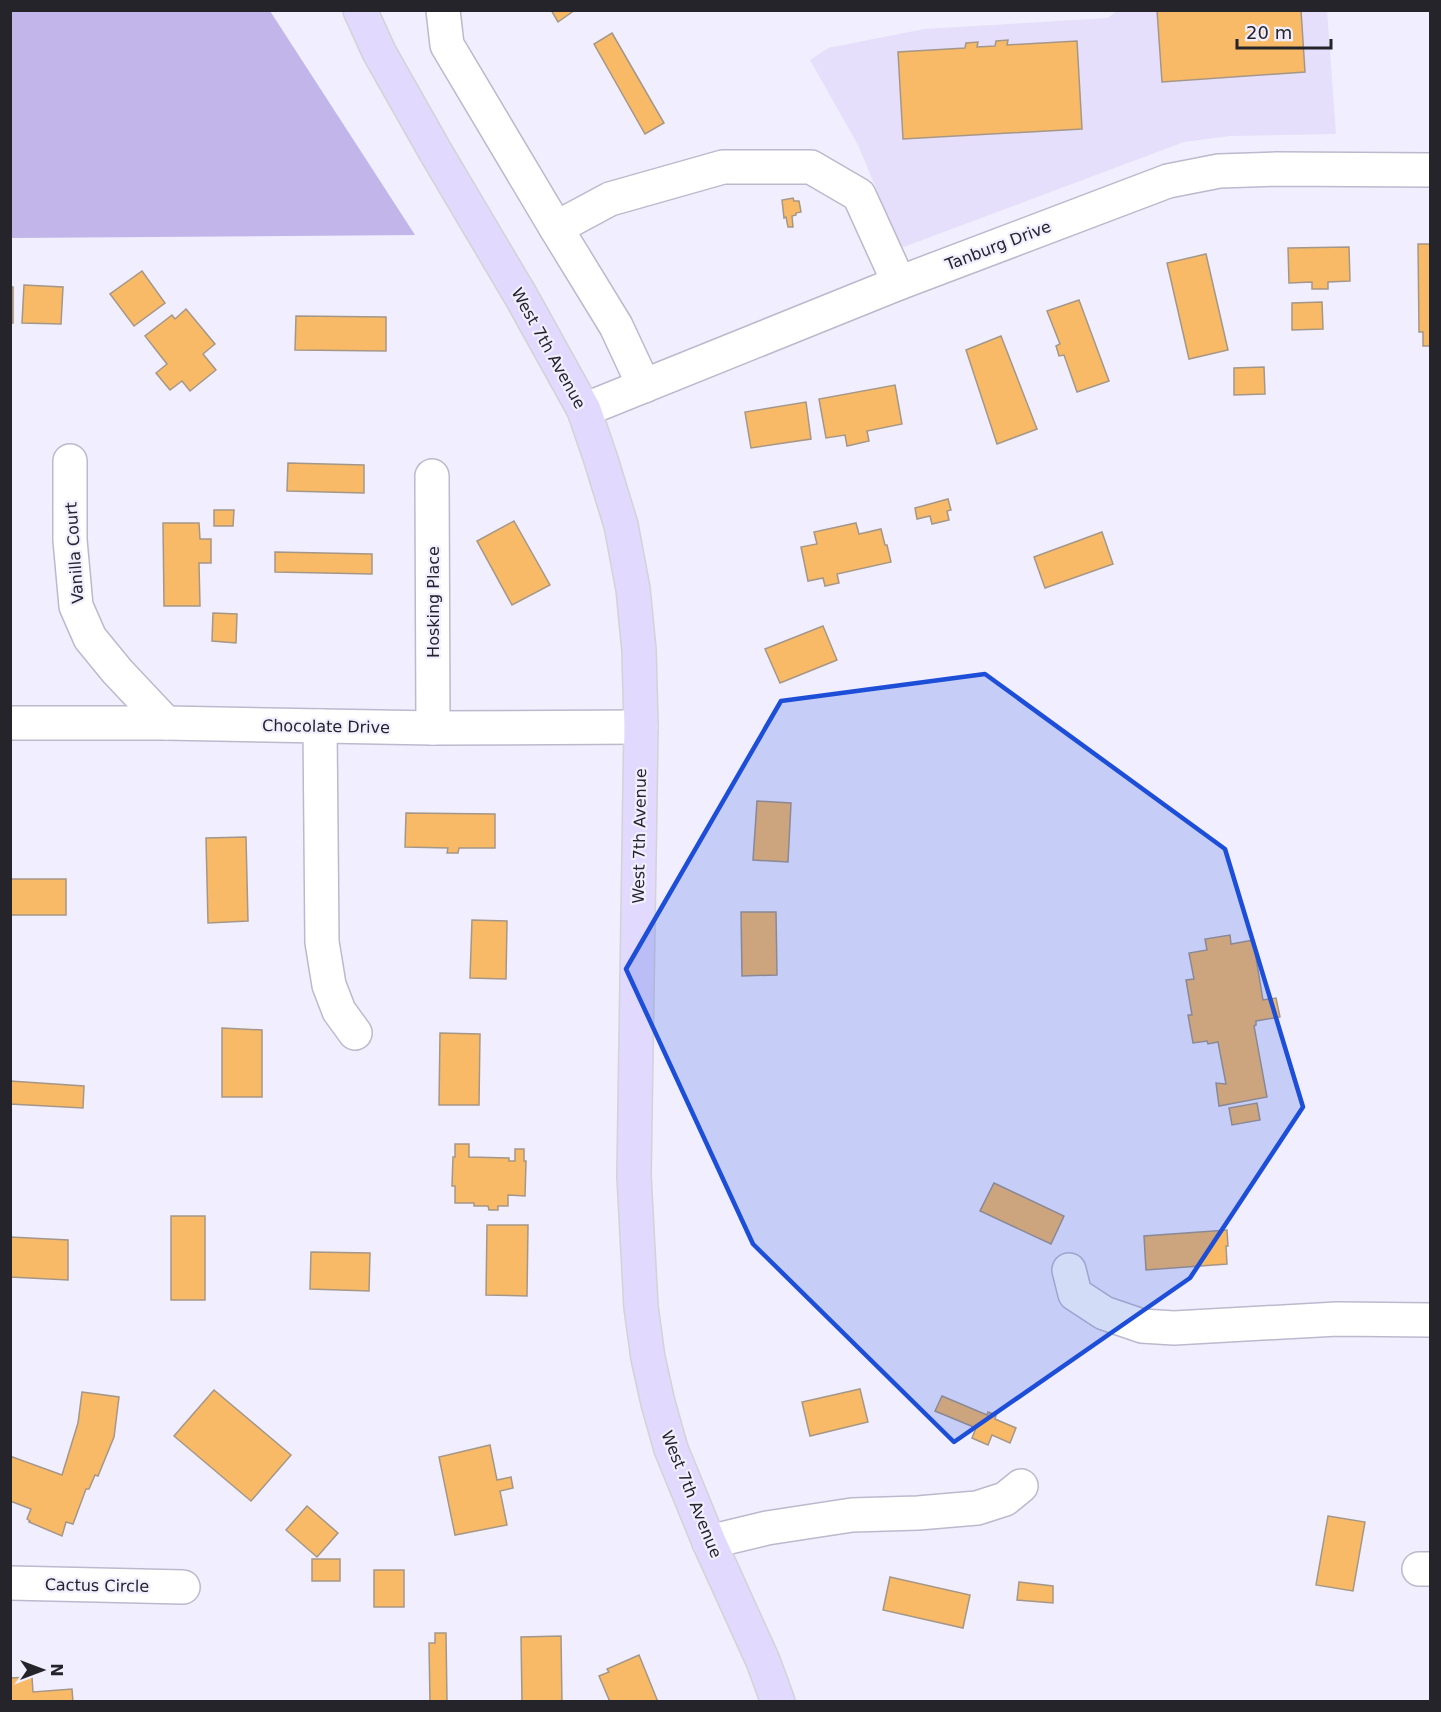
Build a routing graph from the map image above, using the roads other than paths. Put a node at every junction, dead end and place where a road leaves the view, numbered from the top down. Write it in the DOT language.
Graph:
graph roads {
  1 [pos="360,10"];
  2 [pos="443,10"];
  3 [pos="1431,170"];
  4 [pos="556,228"];
  5 [pos="899,283"];
  6 [pos="644,386"];
  7 [pos="584,410"];
  8 [pos="70,460"];
  9 [pos="432,476"];
  10 [pos="10,723"];
  11 [pos="166,723"];
  12 [pos="320,726"];
  13 [pos="641,727"];
  14 [pos="433,728"];
  15 [pos="355,1033"];
  16 [pos="1069,1270"];
  17 [pos="1431,1320"];
  18 [pos="1021,1486"];
  19 [pos="709,1542"];
  20 [pos="10,1583"];
  21 [pos="183,1587"];
  22 [pos="778,1701"];
  1 -- 7 [label="main road, West 7th Avenue"];
  2 -- 4 [label="street"];
  3 -- 5 [label="street, Tanburg Drive"];
  4 -- 5 [label="street"];
  4 -- 6 [label="street"];
  5 -- 6 [label="street, Tanburg Drive"];
  6 -- 7 [label="street, Tanburg Drive"];
  7 -- 13 [label="main road, West 7th Avenue"];
  8 -- 11 [label="street, Vanilla Court"];
  9 -- 14 [label="street, Hosking Place"];
  10 -- 11 [label="street, Chocolate Drive"];
  11 -- 12 [label="street, Chocolate Drive"];
  12 -- 14 [label="street, Chocolate Drive"];
  12 -- 15 [label="street"];
  13 -- 14 [label="street, Chocolate Drive"];
  13 -- 19 [label="main road, West 7th Avenue"];
  16 -- 17 [label="street"];
  18 -- 19 [label="street"];
  19 -- 22 [label="main road, West 7th Avenue"];
  20 -- 21 [label="street, Cactus Circle"];
}
